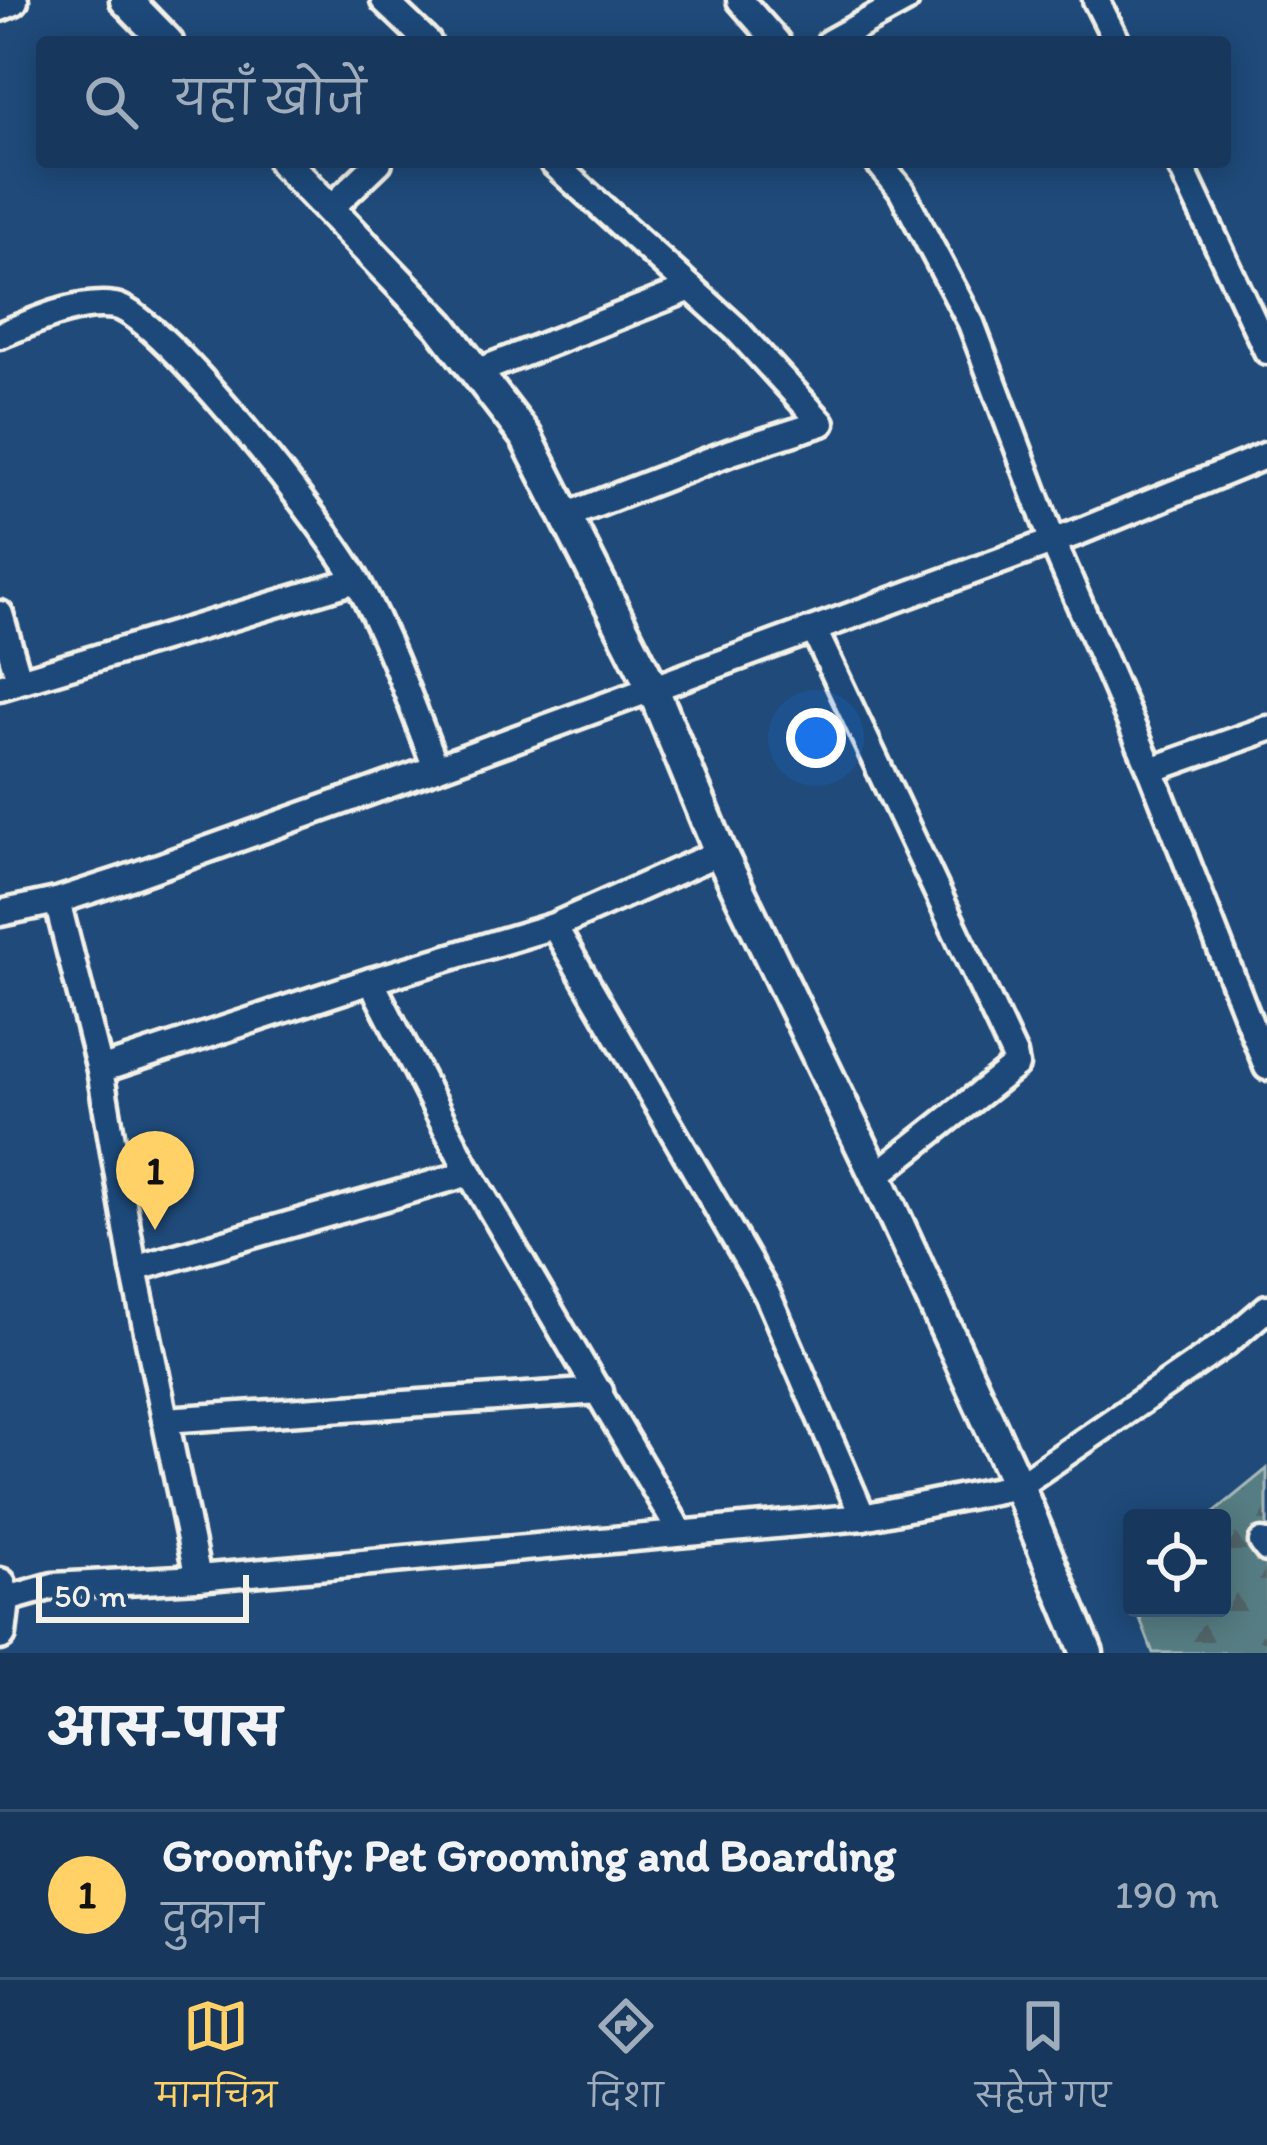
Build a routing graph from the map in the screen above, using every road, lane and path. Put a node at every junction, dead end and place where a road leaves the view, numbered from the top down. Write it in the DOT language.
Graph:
graph roads {
  1 [pos="12,0"];
  2 [pos="126,0"];
  3 [pos="384,0"];
  4 [pos="740,0"];
  5 [pos="907,0"];
  6 [pos="1096,0"];
  7 [pos="0,4"];
  8 [pos="161,36"];
  9 [pos="422,36"];
  10 [pos="772,36"];
  11 [pos="841,36"];
  12 [pos="1114,36"];
  13 [pos="290,168"];
  14 [pos="373,168"];
  15 [pos="559,168"];
  16 [pos="883,168"];
  17 [pos="1182,168"];
  18 [pos="330,209"];
  19 [pos="691,288"];
  20 [pos="0,335"];
  21 [pos="1267,351"];
  22 [pos="476,372"];
  23 [pos="1267,455"];
  24 [pos="566,516"];
  25 [pos="1053,542"];
  26 [pos="356,580"];
  27 [pos="0,614"];
  28 [pos="814,630"];
  29 [pos="10,683"];
  30 [pos="653,689"];
  31 [pos="1267,729"];
  32 [pos="436,768"];
  33 [pos="1151,770"];
  34 [pos="720,852"];
  35 [pos="57,901"];
  36 [pos="0,913"];
  37 [pos="554,926"];
  38 [pos="371,981"];
  39 [pos="1267,1067"];
  40 [pos="100,1070"];
  41 [pos="470,1173"];
  42 [pos="876,1175"];
  43 [pos="134,1269"];
  44 [pos="1267,1308"];
  45 [pos="600,1390"];
  46 [pos="165,1420"];
  47 [pos="1018,1486"];
  48 [pos="863,1517"];
  49 [pos="680,1532"];
  50 [pos="198,1578"];
  51 [pos="1,1595"];
  52 [pos="0,1634"];
  53 [pos="1087,1653"];
  1 -- 7 [label="street"];
  2 -- 8 [label="street"];
  3 -- 9 [label="street"];
  4 -- 10 [label="street"];
  5 -- 11 [label="street"];
  6 -- 12 [label="street"];
  13 -- 18 [label="street"];
  14 -- 18 [label="street"];
  15 -- 19 [label="street"];
  16 -- 25 [label="street"];
  17 -- 21 [label="street"];
  18 -- 22 [label="street"];
  19 -- 22 [label="street"];
  19 -- 24 [label="street"];
  20 -- 26 [label="street"];
  22 -- 24 [label="street"];
  23 -- 25 [label="street"];
  24 -- 30 [label="street"];
  25 -- 28 [label="street"];
  25 -- 33 [label="street"];
  26 -- 29 [label="street"];
  26 -- 32 [label="street"];
  27 -- 29 [label="street"];
  28 -- 30 [label="street"];
  28 -- 42 [label="street"];
  30 -- 32 [label="street"];
  30 -- 34 [label="street"];
  31 -- 33 [label="street"];
  32 -- 35 [label="street"];
  33 -- 39 [label="street"];
  34 -- 37 [label="street"];
  34 -- 42 [label="street"];
  35 -- 36 [label="street"];
  35 -- 40 [label="street"];
  37 -- 38 [label="street"];
  37 -- 48 [label="street"];
  38 -- 40 [label="street"];
  38 -- 41 [label="street"];
  40 -- 43 [label="street"];
  41 -- 43 [label="street"];
  41 -- 45 [label="street"];
  42 -- 47 [label="street"];
  43 -- 46 [label="street"];
  44 -- 47 [label="street"];
  45 -- 46 [label="street"];
  45 -- 49 [label="street"];
  46 -- 50 [label="street"];
  47 -- 48 [label="street"];
  47 -- 53 [label="street"];
  48 -- 49 [label="street"];
  49 -- 50 [label="street"];
  50 -- 51 [label="street"];
  51 -- 52 [label="street"];
}
